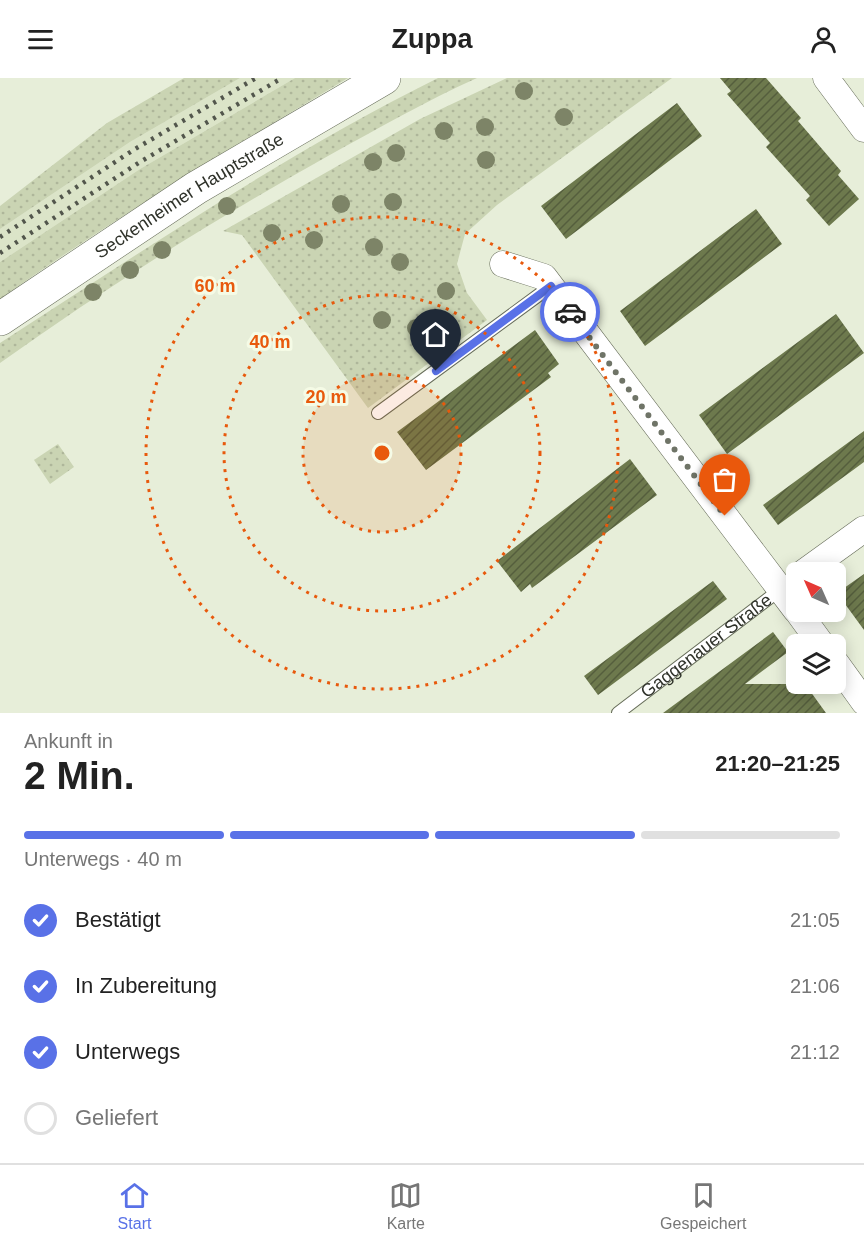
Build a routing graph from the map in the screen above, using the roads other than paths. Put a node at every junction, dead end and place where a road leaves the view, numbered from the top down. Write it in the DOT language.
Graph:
graph roads {
  1 [pos="384,78"];
  2 [pos="825,78"];
  3 [pos="864,129"];
  4 [pos="503,264"];
  5 [pos="551,286"];
  6 [pos="0,319"];
  7 [pos="378,414"];
  8 [pos="864,528"];
  9 [pos="818,562"];
  10 [pos="786,580"];
  11 [pos="786,586"];
  12 [pos="846,677"];
  13 [pos="864,702"];
  14 [pos="618,713"];
  1 -- 6 [label="main road, Seckenheimer Hauptstraße"];
  2 -- 3 [label="street"];
  4 -- 5 [label="street"];
  5 -- 7 [label="lane"];
  5 -- 10 [label="street"];
  8 -- 9 [label="street"];
  11 -- 14 [label="lane, Gaggenauer Straße"];
  12 -- 13 [label="street"];
}
